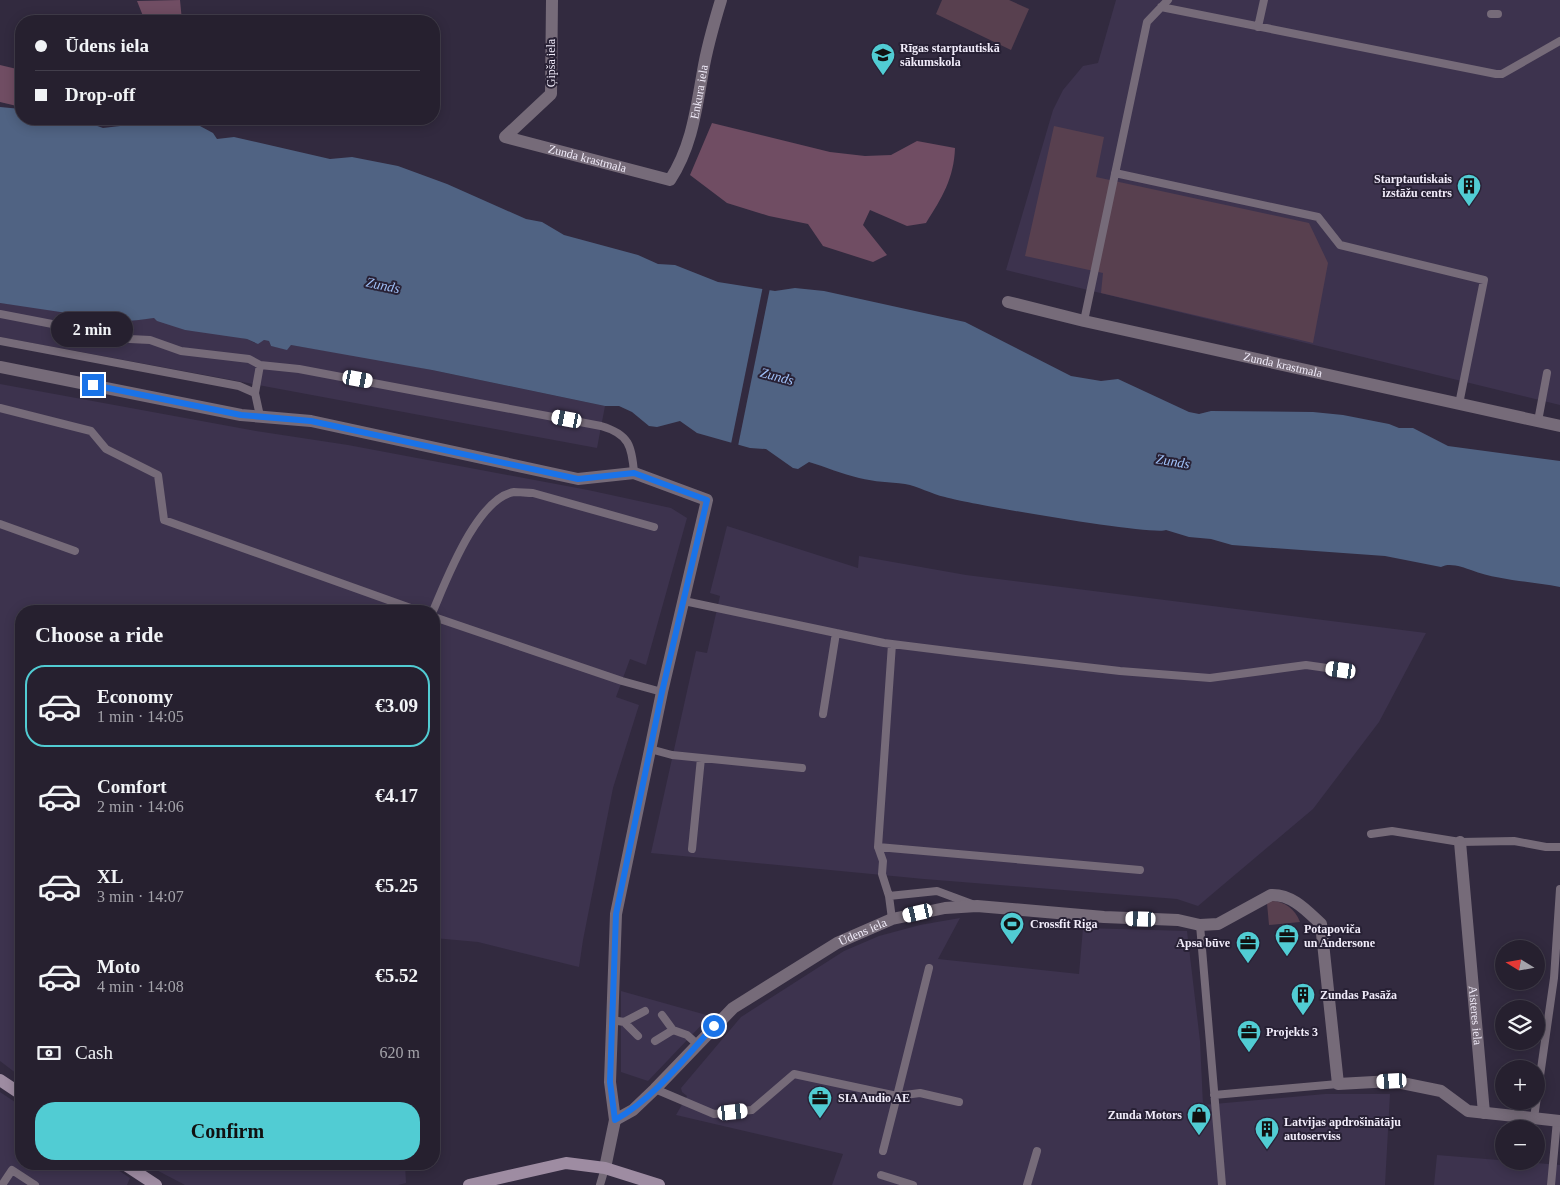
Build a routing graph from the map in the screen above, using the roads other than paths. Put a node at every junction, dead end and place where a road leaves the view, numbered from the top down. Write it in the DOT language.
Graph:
graph roads {
  1 [pos="552,0"];
  2 [pos="721,0"];
  3 [pos="1168,0"];
  4 [pos="1264,0"];
  5 [pos="1161,7"];
  6 [pos="1258,27"];
  7 [pos="1560,40"];
  8 [pos="505,137"];
  9 [pos="1115,173"];
  10 [pos="670,180"];
  11 [pos="1008,302"];
  12 [pos="0,314"];
  13 [pos="1084,321"];
  14 [pos="0,340"];
  15 [pos="260,365"];
  16 [pos="0,367"];
  17 [pos="1547,373"];
  18 [pos="255,393"];
  19 [pos="1459,404"];
  20 [pos="0,408"];
  21 [pos="260,416"];
  22 [pos="1538,421"];
  23 [pos="1560,426"];
  24 [pos="634,473"];
  25 [pos="0,524"];
  26 [pos="654,527"];
  27 [pos="75,551"];
  28 [pos="684,601"];
  29 [pos="402,605"];
  30 [pos="436,605"];
  31 [pos="440,619"];
  32 [pos="836,633"];
  33 [pos="892,644"];
  34 [pos="1341,670"];
  35 [pos="662,692"];
  36 [pos="823,714"];
  37 [pos="650,749"];
  38 [pos="701,758"];
  39 [pos="802,768"];
  40 [pos="1371,834"];
  41 [pos="1460,842"];
  42 [pos="878,847"];
  43 [pos="1560,847"];
  44 [pos="692,849"];
  45 [pos="1140,870"];
  46 [pos="1560,889"];
  47 [pos="889,896"];
  48 [pos="977,906"];
  49 [pos="892,919"];
  50 [pos="1200,925"];
  51 [pos="929,968"];
  52 [pos="645,1010"];
  53 [pos="662,1015"];
  54 [pos="618,1021"];
  55 [pos="673,1030"];
  56 [pos="638,1036"];
  57 [pos="655,1040"];
  58 [pos="697,1044"];
  59 [pos="0,1080"];
  60 [pos="1338,1084"];
  61 [pos="655,1089"];
  62 [pos="15,1090"];
  63 [pos="897,1096"];
  64 [pos="1214,1096"];
  65 [pos="959,1102"];
  66 [pos="1484,1113"];
  67 [pos="1534,1118"];
  68 [pos="615,1120"];
  69 [pos="1558,1120"];
  70 [pos="883,1150"];
  71 [pos="1037,1151"];
  72 [pos="605,1168"];
  73 [pos="132,1170"];
  74 [pos="881,1175"];
  75 [pos="151,1184"];
  76 [pos="2,1185"];
  77 [pos="35,1185"];
  78 [pos="469,1185"];
  79 [pos="600,1185"];
  80 [pos="659,1185"];
  81 [pos="913,1185"];
  82 [pos="1027,1185"];
  83 [pos="1222,1185"];
  84 [pos="1551,1185"];
  1 -- 8 [label="street, Ģipša iela"];
  2 -- 10 [label="street, Enkura iela"];
  3 -- 5 [label="lane"];
  4 -- 6 [label="lane"];
  5 -- 6 [label="lane"];
  5 -- 9 [label="lane"];
  6 -- 7 [label="lane"];
  8 -- 10 [label="street, Zunda krastmala"];
  9 -- 13 [label="lane"];
  9 -- 19 [label="lane"];
  11 -- 13 [label="street, Zunda krastmala"];
  12 -- 15 [label="lane"];
  13 -- 19 [label="street, Zunda krastmala"];
  14 -- 18 [label="lane"];
  15 -- 18 [label="lane"];
  15 -- 24 [label="lane"];
  16 -- 21 [label="street"];
  17 -- 22 [label="lane"];
  18 -- 21 [label="lane"];
  19 -- 22 [label="street, Zunda krastmala"];
  20 -- 29 [label="lane"];
  21 -- 24 [label="street"];
  22 -- 23 [label="street, Zunda krastmala"];
  24 -- 28 [label="street"];
  25 -- 27 [label="lane"];
  26 -- 30 [label="lane"];
  28 -- 32 [label="lane"];
  28 -- 35 [label="street"];
  31 -- 35 [label="lane"];
  32 -- 33 [label="lane"];
  32 -- 36 [label="lane"];
  33 -- 34 [label="lane"];
  33 -- 42 [label="lane"];
  35 -- 37 [label="street"];
  37 -- 38 [label="lane"];
  37 -- 54 [label="street"];
  38 -- 39 [label="lane"];
  38 -- 44 [label="lane"];
  40 -- 41 [label="lane"];
  41 -- 43 [label="lane"];
  41 -- 66 [label="street, Aisteres iela"];
  42 -- 45 [label="lane"];
  42 -- 47 [label="lane"];
  46 -- 67 [label="lane"];
  47 -- 48 [label="lane"];
  47 -- 49 [label="lane"];
  48 -- 49 [label="street, Ūdens iela"];
  48 -- 50 [label="street, Ūdens iela"];
  49 -- 58 [label="street, Ūdens iela"];
  50 -- 60 [label="street"];
  50 -- 64 [label="lane"];
  51 -- 63 [label="lane"];
  52 -- 54 [label="lane"];
  53 -- 55 [label="lane"];
  54 -- 56 [label="lane"];
  54 -- 68 [label="street"];
  55 -- 57 [label="lane"];
  55 -- 58 [label="lane"];
  58 -- 61 [label="street, Ūdens iela"];
  59 -- 62 [label="main road"];
  60 -- 64 [label="lane"];
  60 -- 66 [label="street"];
  61 -- 63 [label="lane"];
  61 -- 68 [label="street, Ūdens iela"];
  63 -- 65 [label="lane"];
  63 -- 70 [label="lane"];
  64 -- 83 [label="lane"];
  66 -- 67 [label="street"];
  67 -- 69 [label="street"];
  68 -- 72 [label="street"];
  69 -- 84 [label="lane"];
  71 -- 82 [label="lane"];
  72 -- 78 [label="main road"];
  72 -- 79 [label="lane"];
  72 -- 80 [label="main road"];
  73 -- 75 [label="main road"];
  74 -- 81 [label="lane"];
  76 -- 77 [label="lane"];
}
